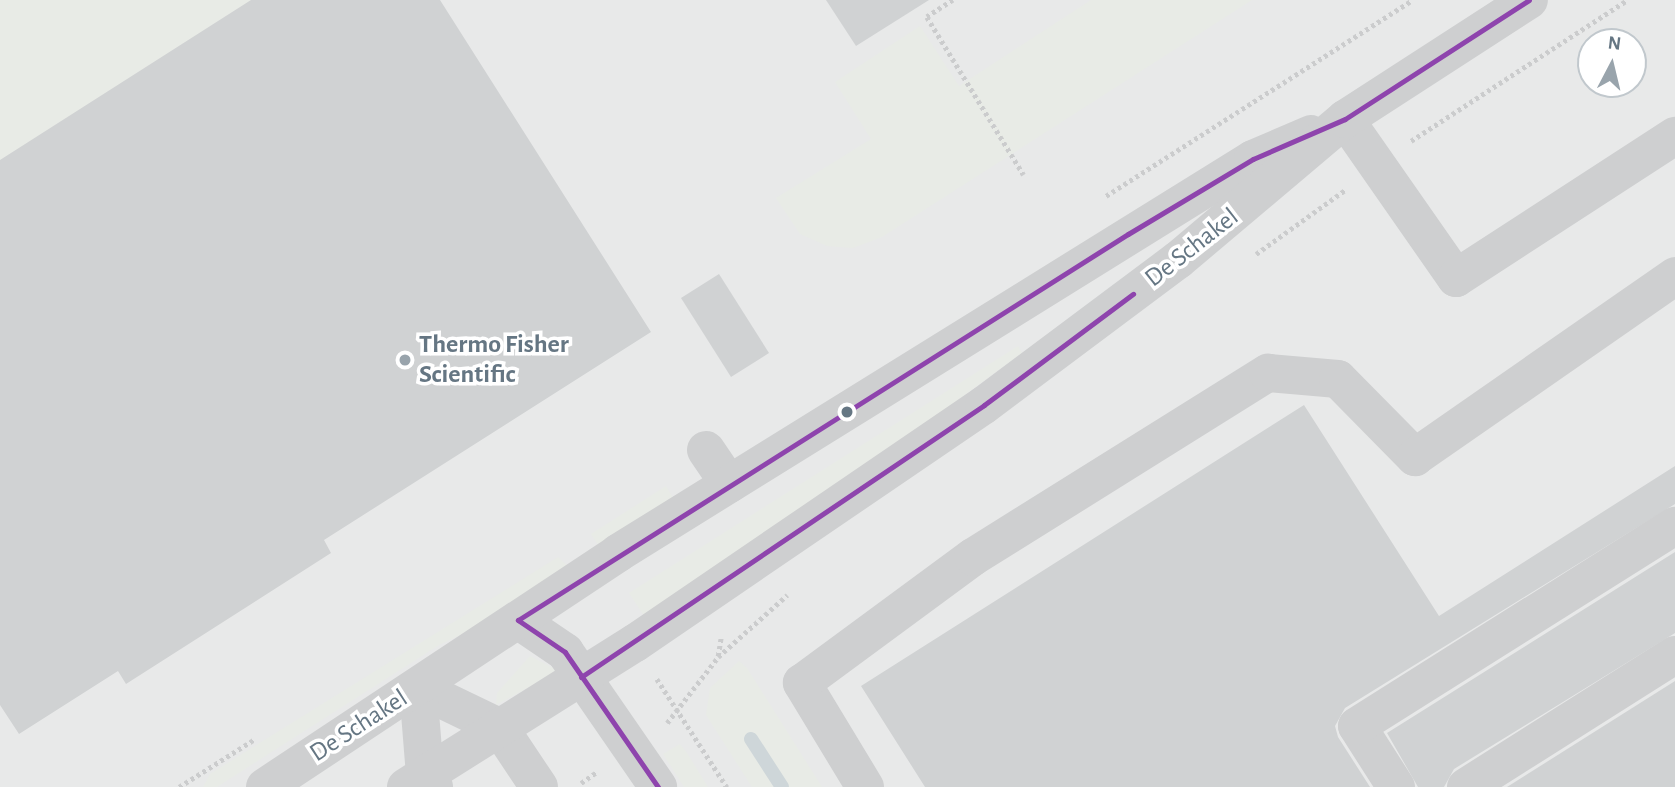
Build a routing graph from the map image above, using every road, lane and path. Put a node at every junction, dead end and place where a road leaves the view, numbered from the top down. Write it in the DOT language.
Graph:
graph roads {
  1 [pos="953,0"];
  2 [pos="1412,0"];
  3 [pos="1530,0"];
  4 [pos="1345,119"];
  5 [pos="1675,136"];
  6 [pos="1192,141"];
  7 [pos="1024,175"];
  8 [pos="1675,276"];
  9 [pos="706,450"];
  10 [pos="729,484"];
  11 [pos="1675,526"];
  12 [pos="518,620"];
  13 [pos="1675,655"];
  14 [pos="718,657"];
  15 [pos="581,677"];
  16 [pos="418,688"];
  17 [pos="499,727"];
  18 [pos="630,750"];
  19 [pos="422,783"];
  20 [pos="190,784"];
  21 [pos="179,787"];
  22 [pos="265,787"];
  23 [pos="538,787"];
  24 [pos="658,787"];
  25 [pos="865,787"];
  26 [pos="1396,787"];
  27 [pos="1466,787"];
  1 -- 7 [label="path"];
  2 -- 6 [label="path"];
  3 -- 4 [label="street, De Schakel"];
  4 -- 5 [label="street"];
  4 -- 10 [label="street, De Schakel"];
  4 -- 15 [label="street, De Schakel"];
  8 -- 25 [label="street"];
  9 -- 10 [label="street"];
  10 -- 12 [label="street, De Schakel"];
  11 -- 26 [label="street"];
  12 -- 15 [label="street"];
  12 -- 16 [label="street, De Schakel"];
  13 -- 27 [label="street"];
  14 -- 18 [label="path"];
  15 -- 17 [label="street, De Schakel"];
  15 -- 18 [label="street"];
  16 -- 17 [label="street, De Schakel"];
  16 -- 19 [label="street, De Schakel"];
  16 -- 22 [label="street, De Schakel"];
  17 -- 19 [label="street, De Schakel"];
  17 -- 23 [label="street"];
  18 -- 24 [label="street"];
  20 -- 21 [label="path"];
}
